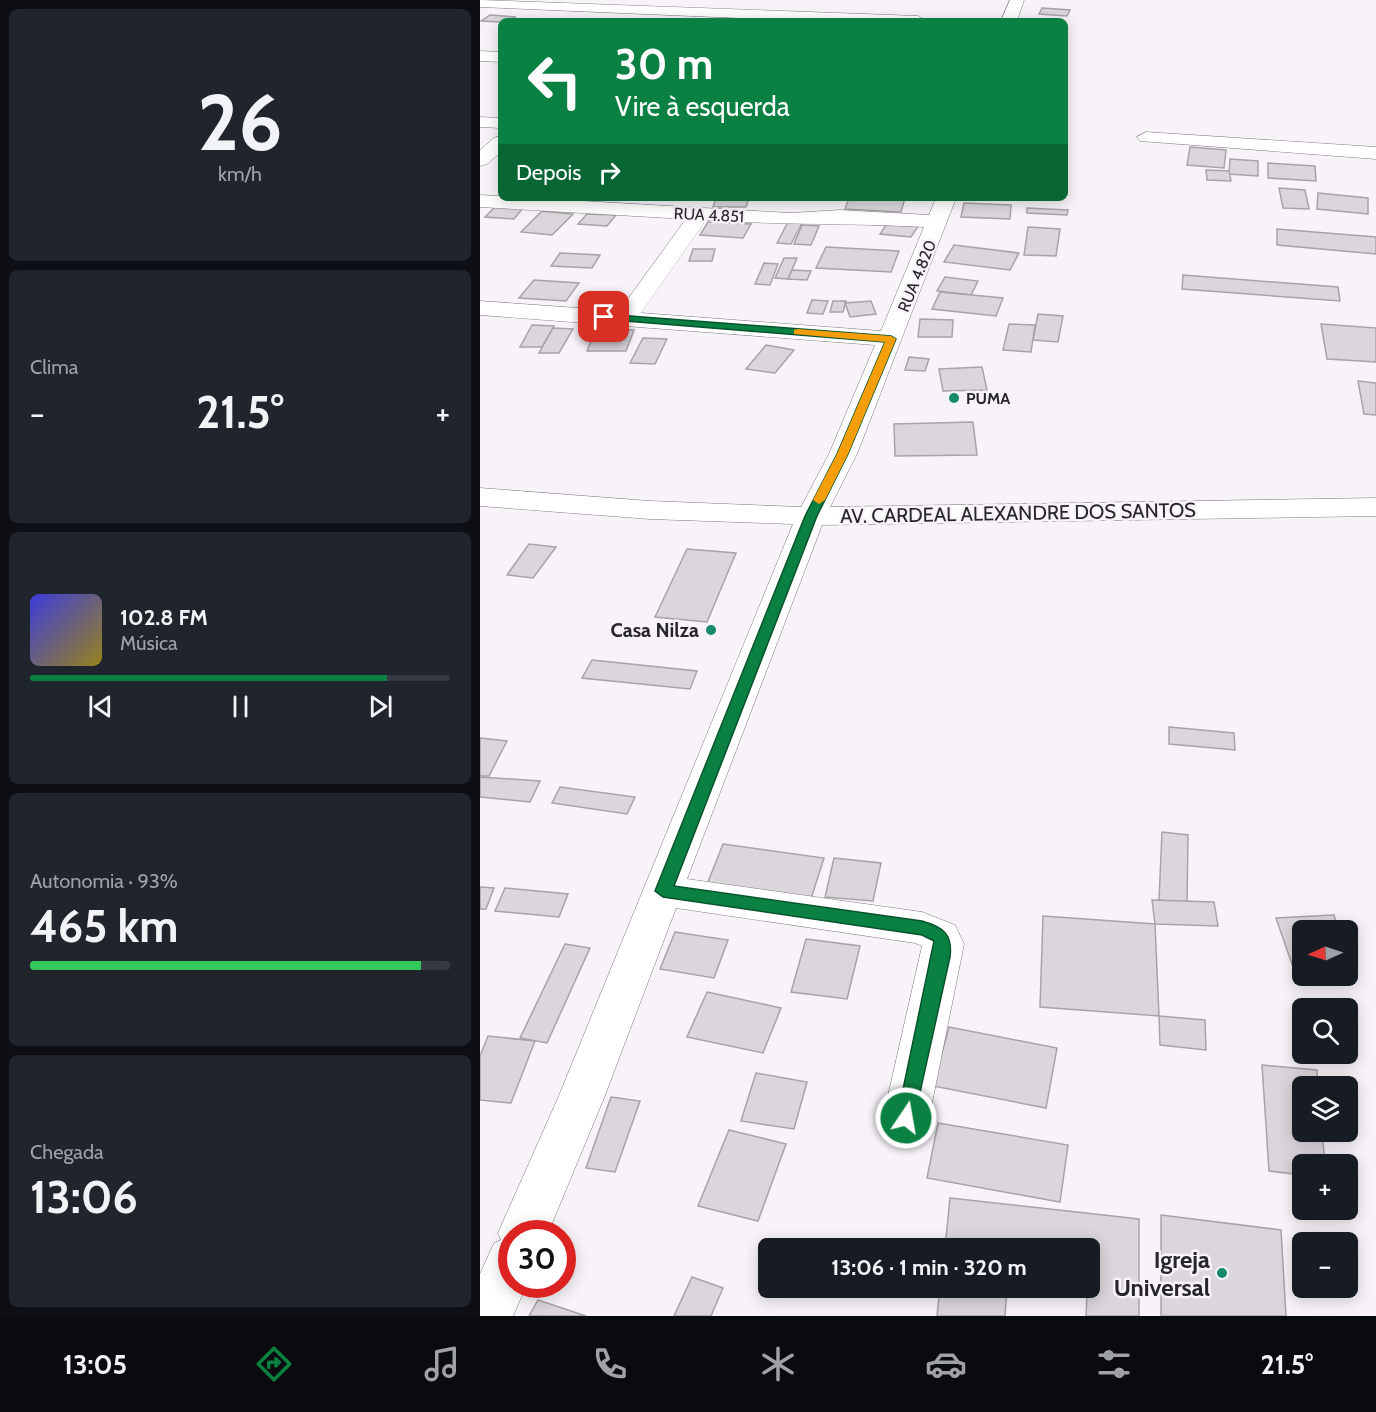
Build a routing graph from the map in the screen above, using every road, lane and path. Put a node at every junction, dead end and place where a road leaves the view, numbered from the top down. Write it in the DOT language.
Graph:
graph roads {
  1 [pos="734,0"];
  2 [pos="816,0"];
  3 [pos="888,0"];
  4 [pos="1017,0"];
  5 [pos="480,3"];
  6 [pos="648,4"];
  7 [pos="723,12"];
  8 [pos="636,18"];
  9 [pos="803,18"];
  10 [pos="875,18"];
  11 [pos="1010,18"];
  12 [pos="480,56"];
  13 [pos="498,57"];
  14 [pos="480,122"];
  15 [pos="498,123"];
  16 [pos="1146,137"];
  17 [pos="498,145"];
  18 [pos="1376,153"];
  19 [pos="480,160"];
  20 [pos="480,201"];
  21 [pos="945,201"];
  22 [pos="699,215"];
  23 [pos="938,222"];
  24 [pos="480,308"];
  25 [pos="625,319"];
  26 [pos="891,339"];
  27 [pos="480,497"];
  28 [pos="1376,507"];
  29 [pos="811,516"];
  30 [pos="663,891"];
  31 [pos="906,1118"];
  32 [pos="529,1220"];
  33 [pos="498,1291"];
  34 [pos="487,1316"];
  1 -- 7 [label="street"];
  2 -- 9 [label="street"];
  3 -- 10 [label="street"];
  4 -- 11 [label="street"];
  5 -- 6 [label="street"];
  6 -- 7 [label="street"];
  6 -- 8 [label="street"];
  7 -- 9 [label="street"];
  9 -- 10 [label="street"];
  12 -- 13 [label="street"];
  14 -- 15 [label="street"];
  16 -- 18 [label="street"];
  17 -- 19 [label="street"];
  20 -- 22 [label="street, RUA 4.851"];
  21 -- 23 [label="street, RUA 4.820"];
  22 -- 23 [label="street, RUA 4.851"];
  22 -- 25 [label="street"];
  23 -- 26 [label="street, RUA 4.820"];
  24 -- 25 [label="street"];
  25 -- 26 [label="street"];
  26 -- 29 [label="street, RUA 4.820"];
  27 -- 29 [label="street, AV. CARDEAL ALEXANDRE DOS SANTOS"];
  28 -- 29 [label="street, AV. CARDEAL ALEXANDRE DOS SANTOS"];
  29 -- 30 [label="street, RUA 4.820"];
  30 -- 31 [label="street"];
  30 -- 32 [label="street, RUA 4.820"];
  33 -- 34 [label="street"];
}
